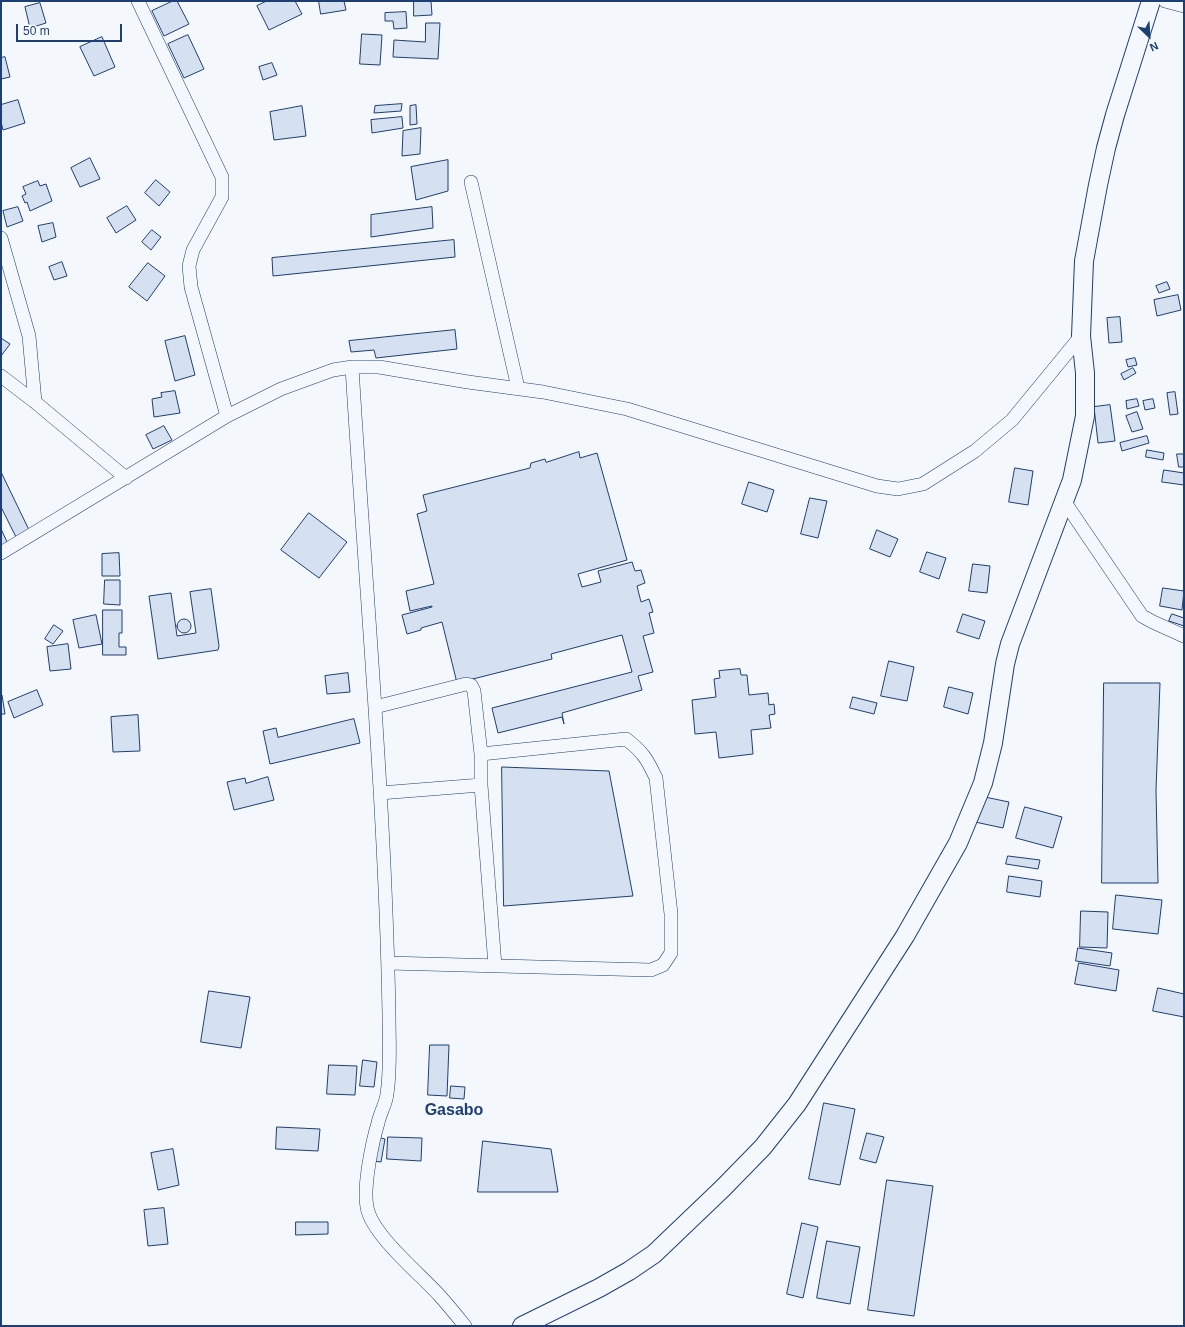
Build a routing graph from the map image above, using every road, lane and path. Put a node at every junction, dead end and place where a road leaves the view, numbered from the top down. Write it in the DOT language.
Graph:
graph roads {
  1 [pos="138,1"];
  2 [pos="1151,1"];
  3 [pos="1165,1"];
  4 [pos="1184,6"];
  5 [pos="471,182"];
  6 [pos="1,238"];
  7 [pos="1081,336"];
  8 [pos="352,367"];
  9 [pos="1,376"];
  10 [pos="518,388"];
  11 [pos="36,402"];
  12 [pos="227,416"];
  13 [pos="126,478"];
  14 [pos="1064,501"];
  15 [pos="1,553"];
  16 [pos="1184,636"];
  17 [pos="375,707"];
  18 [pos="481,754"];
  19 [pos="481,785"];
  20 [pos="380,793"];
  21 [pos="388,963"];
  22 [pos="495,966"];
  23 [pos="465,1326"];
  24 [pos="522,1326"];
  1 -- 12 [label="street"];
  2 -- 7 [label="main road"];
  3 -- 4 [label="street"];
  5 -- 10 [label="street"];
  6 -- 11 [label="street"];
  7 -- 10 [label="street"];
  7 -- 14 [label="main road"];
  8 -- 10 [label="street"];
  8 -- 12 [label="street"];
  8 -- 17 [label="street"];
  9 -- 11 [label="street"];
  11 -- 13 [label="street"];
  12 -- 13 [label="street"];
  13 -- 15 [label="street"];
  14 -- 16 [label="street"];
  14 -- 24 [label="main road"];
  17 -- 18 [label="street"];
  17 -- 20 [label="street"];
  18 -- 19 [label="street"];
  18 -- 22 [label="street"];
  19 -- 20 [label="street"];
  19 -- 22 [label="street"];
  20 -- 21 [label="street"];
  21 -- 22 [label="street"];
  21 -- 23 [label="street"];
}
